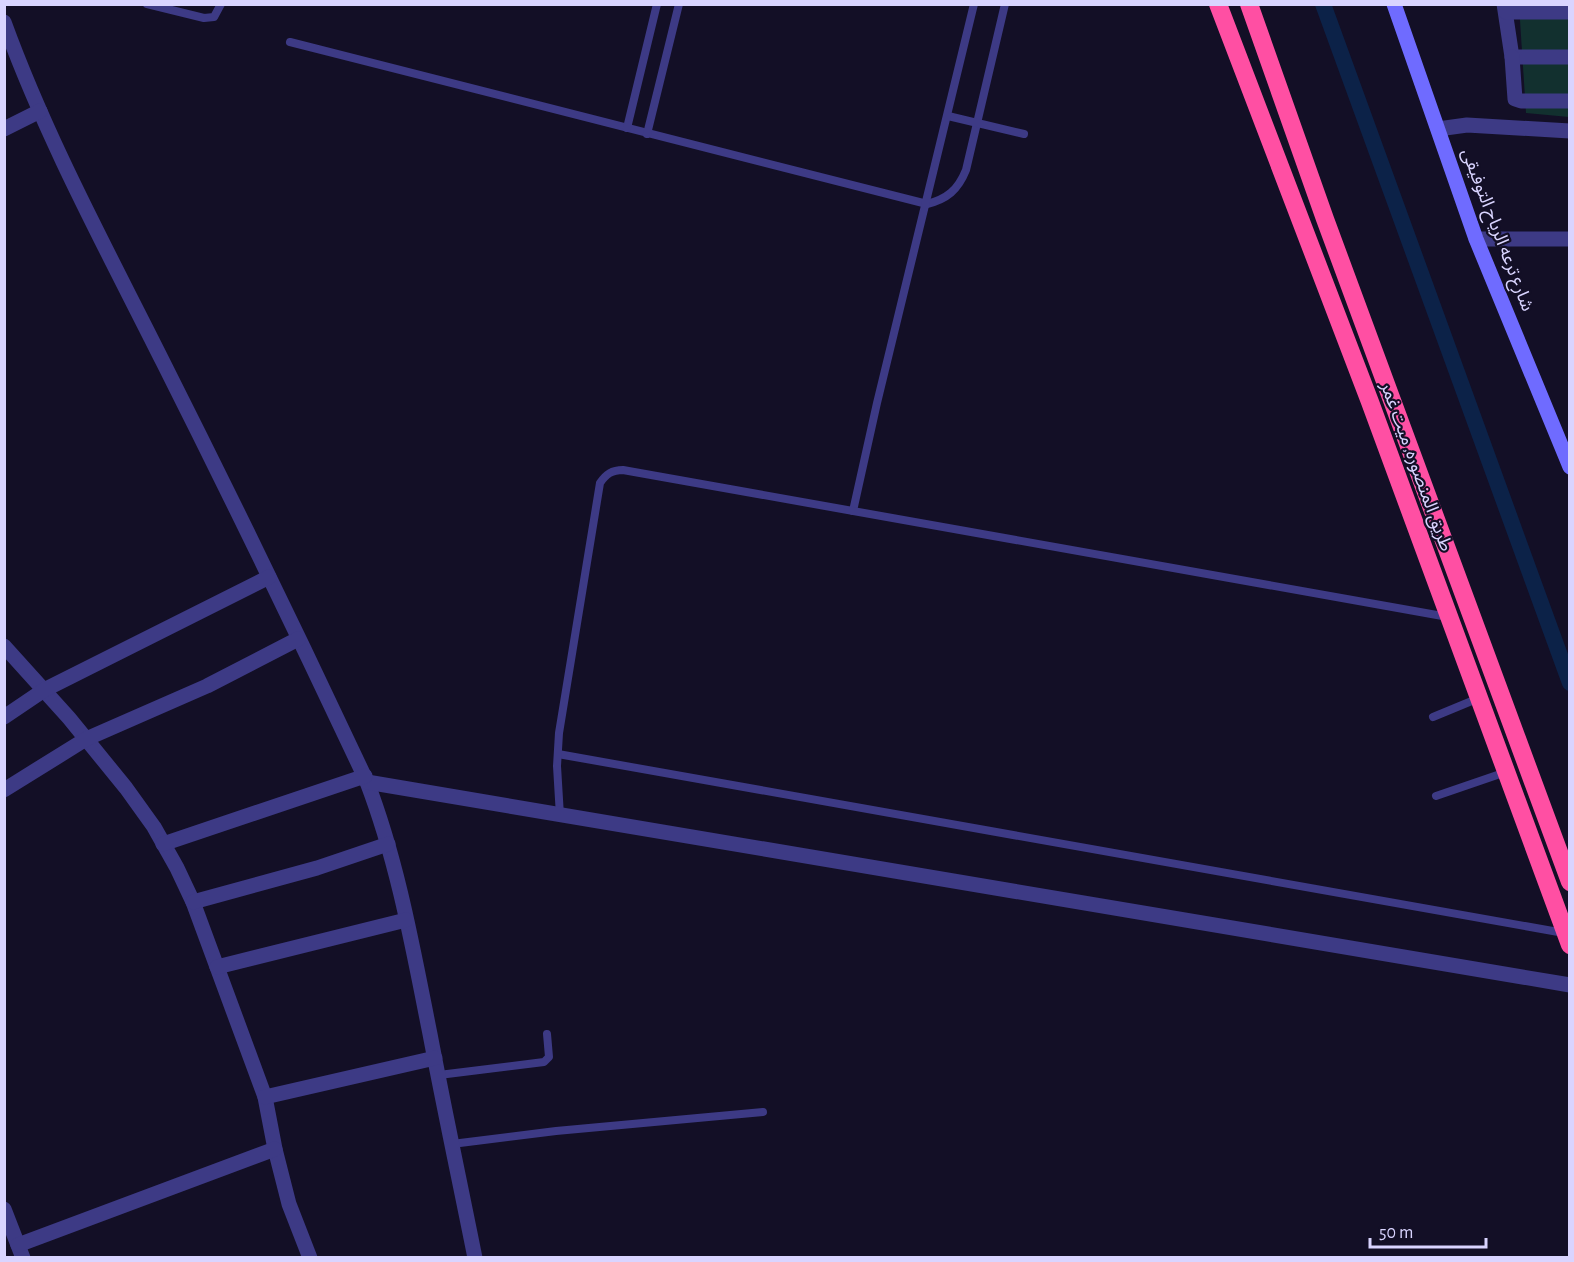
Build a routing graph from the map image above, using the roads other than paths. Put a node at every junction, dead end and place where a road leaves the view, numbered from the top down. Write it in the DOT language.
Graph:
graph roads {
  1 [pos="147,4"];
  2 [pos="221,4"];
  3 [pos="657,4"];
  4 [pos="679,4"];
  5 [pos="974,4"];
  6 [pos="1005,4"];
  7 [pos="1218,4"];
  8 [pos="1248,4"];
  9 [pos="1394,4"];
  10 [pos="1505,8"];
  11 [pos="1569,12"];
  12 [pos="4,22"];
  13 [pos="290,42"];
  14 [pos="1512,57"];
  15 [pos="1569,57"];
  16 [pos="1569,101"];
  17 [pos="40,111"];
  18 [pos="948,116"];
  19 [pos="978,123"];
  20 [pos="627,128"];
  21 [pos="4,129"];
  22 [pos="1438,129"];
  23 [pos="1569,131"];
  24 [pos="647,134"];
  25 [pos="1024,134"];
  26 [pos="927,204"];
  27 [pos="1476,239"];
  28 [pos="1569,239"];
  29 [pos="1568,459"];
  30 [pos="853,511"];
  31 [pos="269,577"];
  32 [pos="1449,617"];
  33 [pos="298,639"];
  34 [pos="4,646"];
  35 [pos="44,690"];
  36 [pos="1479,699"];
  37 [pos="4,717"];
  38 [pos="1433,717"];
  39 [pos="86,739"];
  40 [pos="558,754"];
  41 [pos="1506,772"];
  42 [pos="366,779"];
  43 [pos="4,790"];
  44 [pos="1436,796"];
  45 [pos="560,816"];
  46 [pos="163,844"];
  47 [pos="388,844"];
  48 [pos="1569,882"];
  49 [pos="193,902"];
  50 [pos="406,920"];
  51 [pos="1567,939"];
  52 [pos="217,968"];
  53 [pos="1569,985"];
  54 [pos="547,1034"];
  55 [pos="435,1058"];
  56 [pos="439,1075"];
  57 [pos="265,1098"];
  58 [pos="763,1112"];
  59 [pos="452,1144"];
  60 [pos="275,1149"];
  61 [pos="4,1209"];
  62 [pos="21,1251"];
  63 [pos="310,1257"];
  64 [pos="475,1257"];
  1 -- 2 [label="lane"];
  3 -- 20 [label="lane"];
  4 -- 24 [label="lane"];
  5 -- 18 [label="lane"];
  6 -- 19 [label="lane"];
  7 -- 32 [label="highway, طريق المنصوره, ميت غمر"];
  8 -- 48 [label="highway, طريق المنصوره, ميت غمر"];
  9 -- 22 [label="main road, شارع ترعه الرياح التوفيقى"];
  10 -- 11 [label="street"];
  10 -- 14 [label="street"];
  12 -- 17 [label="street"];
  13 -- 20 [label="lane"];
  14 -- 15 [label="street"];
  14 -- 16 [label="street"];
  17 -- 21 [label="street"];
  17 -- 31 [label="street"];
  18 -- 19 [label="lane"];
  18 -- 26 [label="lane"];
  19 -- 25 [label="lane"];
  19 -- 26 [label="lane"];
  20 -- 24 [label="lane"];
  22 -- 23 [label="street"];
  22 -- 27 [label="main road, شارع ترعه الرياح التوفيقى"];
  24 -- 26 [label="lane"];
  26 -- 30 [label="lane"];
  27 -- 28 [label="street"];
  27 -- 29 [label="main road, شارع ترعه الرياح التوفيقى"];
  30 -- 32 [label="lane"];
  30 -- 40 [label="lane"];
  31 -- 33 [label="street"];
  31 -- 35 [label="street"];
  32 -- 36 [label="highway, طريق المنصوره, ميت غمر"];
  33 -- 39 [label="street"];
  33 -- 42 [label="street"];
  34 -- 35 [label="street"];
  35 -- 37 [label="street"];
  35 -- 39 [label="street"];
  36 -- 38 [label="lane"];
  36 -- 41 [label="highway, طريق المنصوره, ميت غمر"];
  39 -- 43 [label="street"];
  39 -- 46 [label="street"];
  40 -- 45 [label="lane"];
  40 -- 51 [label="lane"];
  41 -- 44 [label="lane"];
  41 -- 51 [label="highway, طريق المنصوره, ميت غمر"];
  42 -- 45 [label="street"];
  42 -- 46 [label="street"];
  42 -- 47 [label="street"];
  45 -- 53 [label="street"];
  46 -- 49 [label="street"];
  47 -- 49 [label="street"];
  47 -- 50 [label="street"];
  49 -- 52 [label="street"];
  50 -- 52 [label="street"];
  50 -- 55 [label="street"];
  52 -- 57 [label="street"];
  54 -- 56 [label="lane"];
  55 -- 56 [label="street"];
  55 -- 57 [label="street"];
  56 -- 59 [label="street"];
  57 -- 60 [label="street"];
  58 -- 59 [label="lane"];
  59 -- 64 [label="street"];
  60 -- 62 [label="street"];
  60 -- 63 [label="street"];
  61 -- 62 [label="street"];
}
